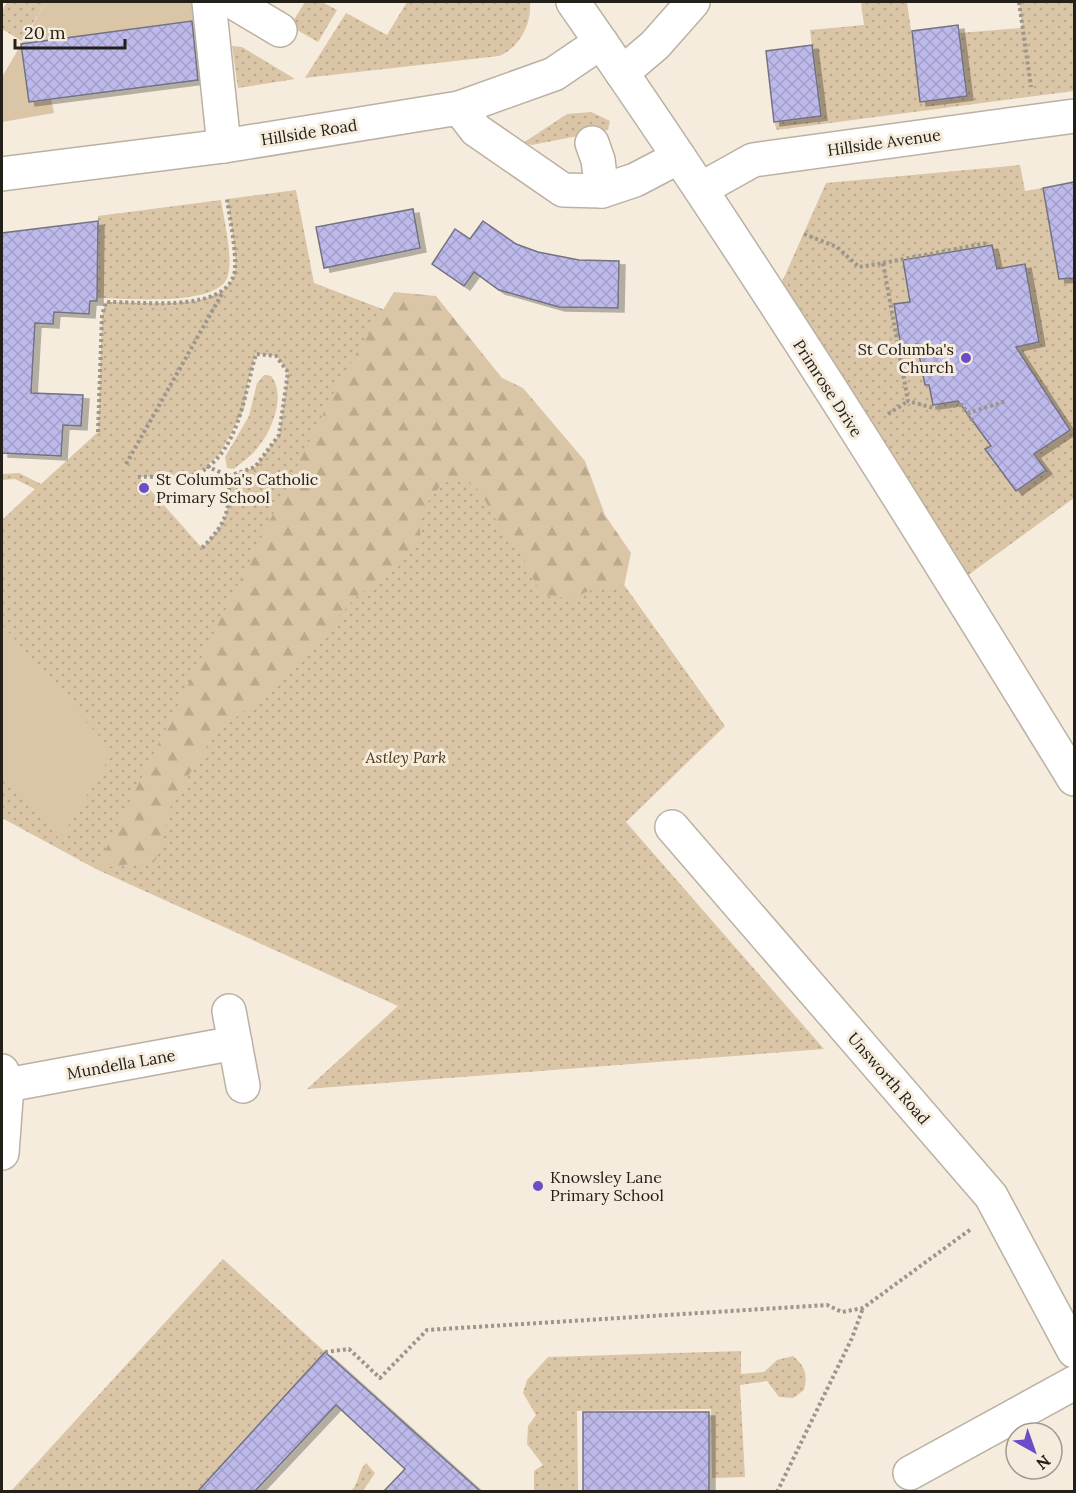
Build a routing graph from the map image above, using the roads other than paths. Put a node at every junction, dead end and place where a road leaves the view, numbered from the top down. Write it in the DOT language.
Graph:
graph roads {
  1 [pos="209,2"];
  2 [pos="233,2"];
  3 [pos="573,2"];
  4 [pos="693,2"];
  5 [pos="280,30"];
  6 [pos="601,42"];
  7 [pos="622,73"];
  8 [pos="459,108"];
  9 [pos="1074,116"];
  10 [pos="592,143"];
  11 [pos="224,146"];
  12 [pos="679,157"];
  13 [pos="2,174"];
  14 [pos="701,189"];
  15 [pos="602,191"];
  16 [pos="1074,779"];
  17 [pos="672,827"];
  18 [pos="229,1011"];
  19 [pos="235,1043"];
  20 [pos="4,1078"];
  21 [pos="243,1086"];
  22 [pos="2,1153"];
  23 [pos="1074,1351"];
  24 [pos="1074,1383"];
  25 [pos="909,1473"];
  1 -- 11 [label="street"];
  2 -- 5 [label="street"];
  3 -- 6 [label="street, Primrose Drive"];
  4 -- 7 [label="street"];
  6 -- 7 [label="street, Primrose Drive"];
  6 -- 8 [label="street, Hillside Road"];
  7 -- 12 [label="street, Primrose Drive"];
  8 -- 11 [label="street, Hillside Road"];
  8 -- 15 [label="street"];
  9 -- 14 [label="street, Hillside Avenue"];
  10 -- 15 [label="street"];
  11 -- 13 [label="street, Hillside Road"];
  12 -- 14 [label="street, Primrose Drive"];
  12 -- 15 [label="street"];
  14 -- 16 [label="street, Primrose Drive"];
  17 -- 23 [label="street, Unsworth Road"];
  18 -- 19 [label="street"];
  19 -- 20 [label="street, Mundella Lane"];
  19 -- 21 [label="street"];
  20 -- 22 [label="street, Mundella Lane"];
  24 -- 25 [label="street"];
}
